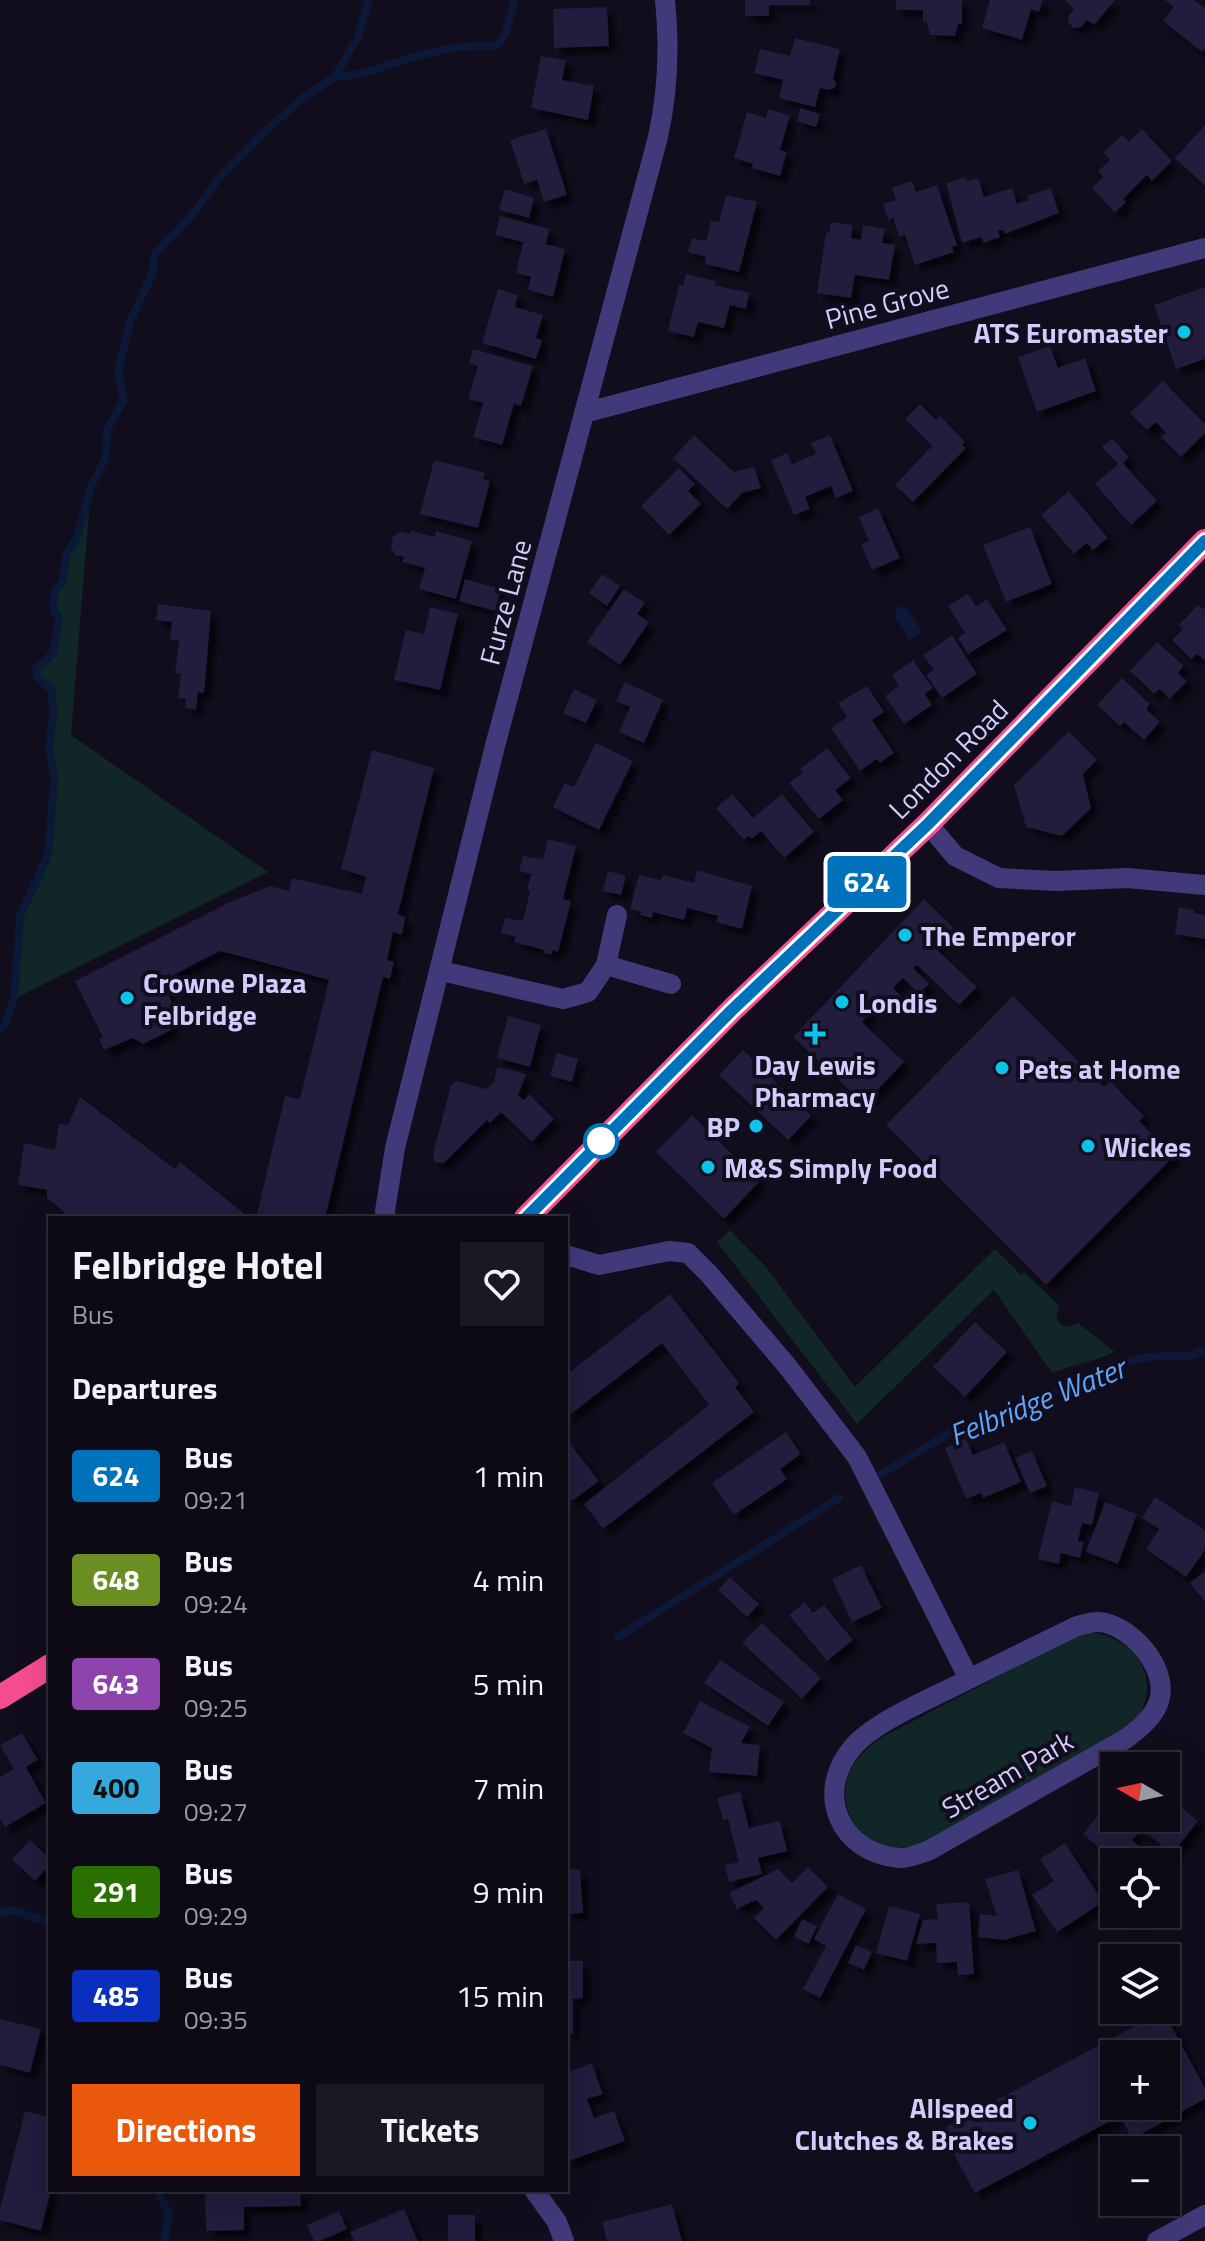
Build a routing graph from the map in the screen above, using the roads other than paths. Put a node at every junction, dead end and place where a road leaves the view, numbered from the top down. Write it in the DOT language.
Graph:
graph roads {
  1 [pos="665,0"];
  2 [pos="1205,248"];
  3 [pos="584,413"];
  4 [pos="1205,541"];
  5 [pos="928,824"];
  6 [pos="1205,885"];
  7 [pos="617,915"];
  8 [pos="606,965"];
  9 [pos="441,971"];
  10 [pos="671,984"];
  11 [pos="386,1216"];
  12 [pos="528,1216"];
  13 [pos="568,1256"];
  14 [pos="48,1667"];
  15 [pos="969,1679"];
  16 [pos="0,1697"];
  17 [pos="535,2192"];
  18 [pos="1205,2215"];
  19 [pos="564,2241"];
  20 [pos="1157,2241"];
  1 -- 3 [label="street, Furze Lane"];
  2 -- 3 [label="street, Pine Grove"];
  3 -- 9 [label="street, Furze Lane"];
  4 -- 5 [label="highway, London Road"];
  5 -- 6 [label="street"];
  5 -- 12 [label="highway, London Road"];
  7 -- 8 [label="street"];
  8 -- 9 [label="street"];
  8 -- 10 [label="street"];
  9 -- 11 [label="street, Furze Lane"];
  13 -- 15 [label="street"];
  14 -- 16 [label="highway"];
  15 -- 15 [label="street, Stream Park"];
  17 -- 19 [label="street"];
  18 -- 20 [label="street"];
}
